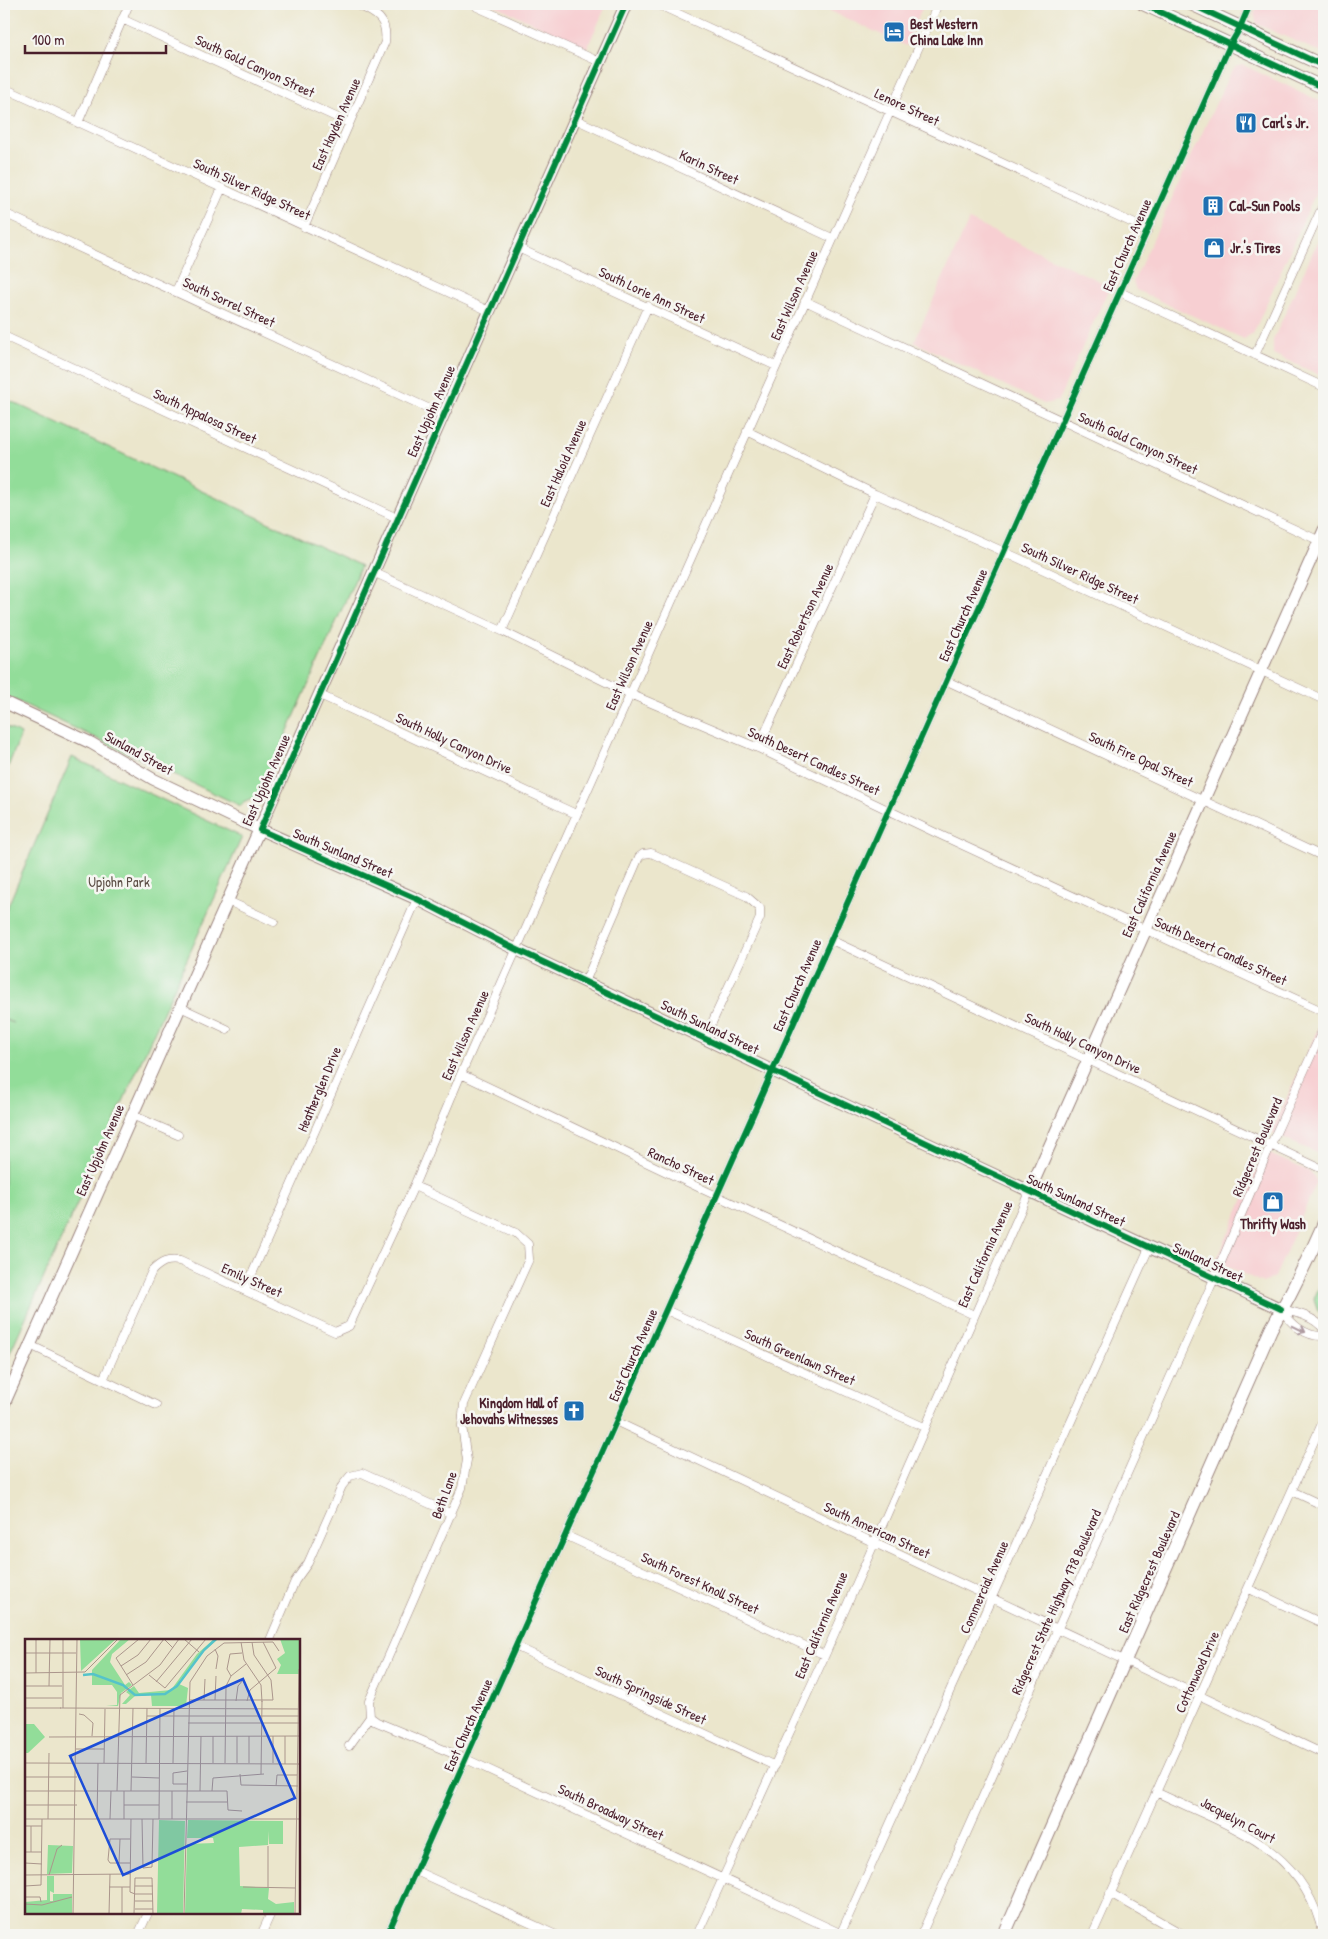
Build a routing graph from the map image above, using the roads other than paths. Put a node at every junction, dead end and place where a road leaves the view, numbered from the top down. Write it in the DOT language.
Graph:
graph roads {
  1 [pos="6,4"];
  2 [pos="129,4"];
  3 [pos="356,4"];
  4 [pos="626,4"];
  5 [pos="657,4"];
  6 [pos="938,4"];
  7 [pos="1143,4"];
  8 [pos="1191,4"];
  9 [pos="1250,4"];
  10 [pos="477,7"];
  11 [pos="4,10"];
  12 [pos="122,19"];
  13 [pos="1240,28"];
  14 [pos="1230,45"];
  15 [pos="600,62"];
  16 [pos="1324,66"];
  17 [pos="4,88"];
  18 [pos="1324,88"];
  19 [pos="890,113"];
  20 [pos="575,119"];
  21 [pos="78,123"];
  22 [pos="349,124"];
  23 [pos="222,188"];
  24 [pos="1324,203"];
  25 [pos="4,213"];
  26 [pos="304,227"];
  27 [pos="1148,230"];
  28 [pos="832,238"];
  29 [pos="518,248"];
  30 [pos="176,291"];
  31 [pos="1120,292"];
  32 [pos="805,301"];
  33 [pos="648,306"];
  34 [pos="489,311"];
  35 [pos="4,336"];
  36 [pos="1255,355"];
  37 [pos="776,366"];
  38 [pos="1324,387"];
  39 [pos="443,415"];
  40 [pos="1062,422"];
  41 [pos="747,431"];
  42 [pos="874,494"];
  43 [pos="396,518"];
  44 [pos="1323,538"];
  45 [pos="1004,552"];
  46 [pos="373,572"];
  47 [pos="502,631"];
  48 [pos="1262,671"];
  49 [pos="947,681"];
  50 [pos="630,694"];
  51 [pos="320,695"];
  52 [pos="1324,700"];
  53 [pos="4,702"];
  54 [pos="758,748"];
  55 [pos="1202,801"];
  56 [pos="889,809"];
  57 [pos="576,814"];
  58 [pos="260,830"];
  59 [pos="1324,857"];
  60 [pos="417,899"];
  61 [pos="228,901"];
  62 [pos="274,922"];
  63 [pos="1144,929"];
  64 [pos="831,940"];
  65 [pos="517,949"];
  66 [pos="585,982"];
  67 [pos="180,1008"];
  68 [pos="1324,1012"];
  69 [pos="1324,1026"];
  70 [pos="227,1029"];
  71 [pos="705,1038"];
  72 [pos="1088,1059"];
  73 [pos="773,1071"];
  74 [pos="461,1074"];
  75 [pos="132,1115"];
  76 [pos="178,1135"];
  77 [pos="1271,1144"];
  78 [pos="1324,1170"];
  79 [pos="414,1186"];
  80 [pos="1029,1192"];
  81 [pos="716,1196"];
  82 [pos="1324,1223"];
  83 [pos="1149,1248"];
  84 [pos="1214,1279"];
  85 [pos="245,1290"];
  86 [pos="1281,1309"];
  87 [pos="666,1310"];
  88 [pos="974,1315"];
  89 [pos="1324,1330"];
  90 [pos="338,1332"];
  91 [pos="1324,1336"];
  92 [pos="30,1345"];
  93 [pos="103,1380"];
  94 [pos="4,1404"];
  95 [pos="156,1405"];
  96 [pos="1324,1419"];
  97 [pos="617,1422"];
  98 [pos="924,1427"];
  99 [pos="1292,1491"];
  100 [pos="1324,1506"];
  101 [pos="452,1514"];
  102 [pos="566,1535"];
  103 [pos="873,1543"];
  104 [pos="1249,1589"];
  105 [pos="993,1598"];
  106 [pos="1324,1624"];
  107 [pos="1057,1629"];
  108 [pos="270,1639"];
  109 [pos="517,1647"];
  110 [pos="825,1655"];
  111 [pos="1127,1660"];
  112 [pos="1201,1694"];
  113 [pos="370,1717"];
  114 [pos="349,1746"];
  115 [pos="1324,1754"];
  116 [pos="466,1759"];
  117 [pos="775,1766"];
  118 [pos="1156,1792"];
  119 [pos="416,1871"];
  120 [pos="722,1878"];
  121 [pos="1110,1893"];
  122 [pos="148,1914"];
  123 [pos="271,1914"];
  124 [pos="138,1935"];
  125 [pos="261,1935"];
  126 [pos="387,1935"];
  127 [pos="556,1935"];
  128 [pos="697,1935"];
  129 [pos="842,1935"];
  130 [pos="921,1935"];
  131 [pos="1004,1935"];
  132 [pos="1092,1935"];
  133 [pos="1184,1935"];
  134 [pos="1324,1935"];
  1 -- 11 [label="street"];
  2 -- 12 [label="street"];
  3 -- 22 [label="street, East Hayden Avenue"];
  4 -- 15 [label="street, East Upjohn Avenue"];
  5 -- 19 [label="street, Lenore Street"];
  6 -- 19 [label="street, East Wilson Avenue"];
  7 -- 14 [label="main road"];
  8 -- 13 [label="main road"];
  9 -- 13 [label="street, East Church Avenue"];
  10 -- 15 [label="street"];
  12 -- 21 [label="street"];
  12 -- 22 [label="street, South Gold Canyon Street"];
  13 -- 14 [label="street, East Church Avenue"];
  13 -- 16 [label="main road"];
  14 -- 18 [label="main road"];
  14 -- 27 [label="street, East Church Avenue"];
  15 -- 20 [label="street, East Upjohn Avenue"];
  17 -- 21 [label="street, South Silver Ridge Street"];
  19 -- 27 [label="street, Lenore Street"];
  19 -- 28 [label="street, East Wilson Avenue"];
  20 -- 28 [label="street, Karin Street"];
  20 -- 29 [label="street, East Upjohn Avenue"];
  21 -- 23 [label="street, South Silver Ridge Street"];
  22 -- 26 [label="street, East Hayden Avenue"];
  23 -- 26 [label="street, South Silver Ridge Street"];
  23 -- 30 [label="street"];
  24 -- 36 [label="street"];
  25 -- 30 [label="street, South Sorrel Street"];
  26 -- 34 [label="street, South Silver Ridge Street"];
  27 -- 31 [label="street, East Church Avenue"];
  28 -- 32 [label="street, East Wilson Avenue"];
  29 -- 33 [label="street, South Lorie Ann Street"];
  29 -- 34 [label="street, East Upjohn Avenue"];
  30 -- 39 [label="street, South Sorrel Street"];
  31 -- 36 [label="street"];
  31 -- 40 [label="street, East Church Avenue"];
  32 -- 37 [label="street, East Wilson Avenue"];
  32 -- 40 [label="street, South Gold Canyon Street"];
  33 -- 37 [label="street, South Lorie Ann Street"];
  33 -- 47 [label="street, East Haloid Avenue"];
  34 -- 39 [label="street, East Upjohn Avenue"];
  35 -- 43 [label="street, South Appalosa Street"];
  36 -- 38 [label="street"];
  37 -- 41 [label="street, East Wilson Avenue"];
  39 -- 43 [label="street, East Upjohn Avenue"];
  40 -- 44 [label="street, South Gold Canyon Street"];
  40 -- 45 [label="street, East Church Avenue"];
  41 -- 42 [label="street, South Silver Ridge Street"];
  41 -- 50 [label="street, East Wilson Avenue"];
  42 -- 45 [label="street, South Silver Ridge Street"];
  42 -- 54 [label="street, East Robertson Avenue"];
  43 -- 46 [label="street, East Upjohn Avenue"];
  44 -- 48 [label="street, East California Avenue"];
  45 -- 48 [label="street, South Silver Ridge Street"];
  45 -- 49 [label="street, East Church Avenue"];
  46 -- 47 [label="street, South Desert Candles Street"];
  46 -- 51 [label="street, East Upjohn Avenue"];
  47 -- 50 [label="street, South Desert Candles Street"];
  48 -- 52 [label="street, South Silver Ridge Street"];
  48 -- 55 [label="street, East California Avenue"];
  49 -- 55 [label="street, South Fire Opal Street"];
  49 -- 56 [label="street, East Church Avenue"];
  50 -- 54 [label="street, South Desert Candles Street"];
  50 -- 57 [label="street, East Wilson Avenue"];
  51 -- 57 [label="street, South Holly Canyon Drive"];
  51 -- 58 [label="street, East Upjohn Avenue"];
  53 -- 58 [label="street, Sunland Street"];
  54 -- 56 [label="street, South Desert Candles Street"];
  55 -- 59 [label="street, South Fire Opal Street"];
  55 -- 63 [label="street, East California Avenue"];
  56 -- 63 [label="street, South Desert Candles Street"];
  56 -- 64 [label="street, East Church Avenue"];
  57 -- 65 [label="street, East Wilson Avenue"];
  58 -- 60 [label="street, South Sunland Street"];
  58 -- 61 [label="street, East Upjohn Avenue"];
  60 -- 65 [label="street, South Sunland Street"];
  60 -- 85 [label="street, Heatherglen Drive"];
  61 -- 62 [label="street"];
  61 -- 67 [label="street, East Upjohn Avenue"];
  63 -- 68 [label="street, South Desert Candles Street"];
  63 -- 72 [label="street, East California Avenue"];
  64 -- 72 [label="street, South Holly Canyon Drive"];
  64 -- 73 [label="street, East Church Avenue"];
  65 -- 66 [label="street, South Sunland Street"];
  65 -- 74 [label="street, East Wilson Avenue"];
  66 -- 71 [label="street, South Sunland Street"];
  66 -- 71 [label="street"];
  67 -- 70 [label="street"];
  67 -- 75 [label="street, East Upjohn Avenue"];
  69 -- 77 [label="street, Ridgecrest Boulevard"];
  71 -- 73 [label="street, South Sunland Street"];
  72 -- 77 [label="street, South Holly Canyon Drive"];
  72 -- 80 [label="street, East California Avenue"];
  73 -- 80 [label="street, South Sunland Street"];
  73 -- 81 [label="street, East Church Avenue"];
  74 -- 79 [label="street, East Wilson Avenue"];
  74 -- 81 [label="street, Rancho Street"];
  75 -- 76 [label="street"];
  75 -- 92 [label="street, East Upjohn Avenue"];
  77 -- 78 [label="street, South Holly Canyon Drive"];
  77 -- 84 [label="street, Ridgecrest Boulevard"];
  79 -- 90 [label="street, East Wilson Avenue"];
  79 -- 101 [label="street, Beth Lane"];
  80 -- 83 [label="street, South Sunland Street"];
  80 -- 88 [label="street, East California Avenue"];
  81 -- 87 [label="street, East Church Avenue"];
  81 -- 88 [label="street, Rancho Street"];
  82 -- 86 [label="main road, East Ridgecrest Boulevard"];
  83 -- 84 [label="street, Sunland Street"];
  83 -- 105 [label="street, Commercial Avenue"];
  84 -- 86 [label="street, Sunland Street"];
  84 -- 107 [label="street, Ridgecrest State Highway 178 Boulevard"];
  85 -- 90 [label="street, Emily Street"];
  85 -- 93 [label="street, Emily Street"];
  86 -- 89 [label="street"];
  86 -- 91 [label="street, one-way"];
  86 -- 111 [label="main road, East Ridgecrest Boulevard"];
  87 -- 97 [label="street, East Church Avenue"];
  87 -- 98 [label="street, South Greenlawn Street"];
  88 -- 98 [label="street, East California Avenue"];
  92 -- 93 [label="street"];
  92 -- 94 [label="street, East Upjohn Avenue"];
  93 -- 95 [label="street"];
  96 -- 99 [label="street, Cottonwood Drive"];
  97 -- 102 [label="street, East Church Avenue"];
  97 -- 103 [label="street, South American Street"];
  98 -- 103 [label="street, East California Avenue"];
  99 -- 100 [label="street"];
  99 -- 104 [label="street, Cottonwood Drive"];
  101 -- 108 [label="street"];
  101 -- 113 [label="street, Beth Lane"];
  102 -- 109 [label="street, East Church Avenue"];
  102 -- 110 [label="street, South Forest Knoll Street"];
  103 -- 105 [label="street, South American Street"];
  103 -- 110 [label="street, East California Avenue"];
  104 -- 106 [label="street"];
  104 -- 112 [label="street, Cottonwood Drive"];
  105 -- 107 [label="street, South American Street"];
  105 -- 129 [label="street, Commercial Avenue"];
  107 -- 111 [label="street, South American Street"];
  107 -- 130 [label="street, Ridgecrest State Highway 178 Boulevard"];
  109 -- 116 [label="street, East Church Avenue"];
  109 -- 117 [label="street, South Springside Street"];
  110 -- 117 [label="street, East California Avenue"];
  111 -- 112 [label="street, South American Street"];
  111 -- 131 [label="main road, East Ridgecrest Boulevard"];
  112 -- 115 [label="street, South American Street"];
  112 -- 118 [label="street, Cottonwood Drive"];
  113 -- 114 [label="street, Beth Lane"];
  113 -- 116 [label="street, South Broadway Street"];
  116 -- 119 [label="street, East Church Avenue"];
  116 -- 120 [label="street, South Broadway Street"];
  117 -- 120 [label="street, East California Avenue"];
  118 -- 121 [label="street, Cottonwood Drive"];
  118 -- 134 [label="street, Jacquelyn Court"];
  119 -- 126 [label="street, East Church Avenue"];
  119 -- 127 [label="street"];
  120 -- 128 [label="street, East California Avenue"];
  120 -- 129 [label="street, South Broadway Street"];
  121 -- 132 [label="street, Cottonwood Drive"];
  121 -- 133 [label="street"];
  122 -- 124 [label="street"];
  123 -- 125 [label="street"];
}
